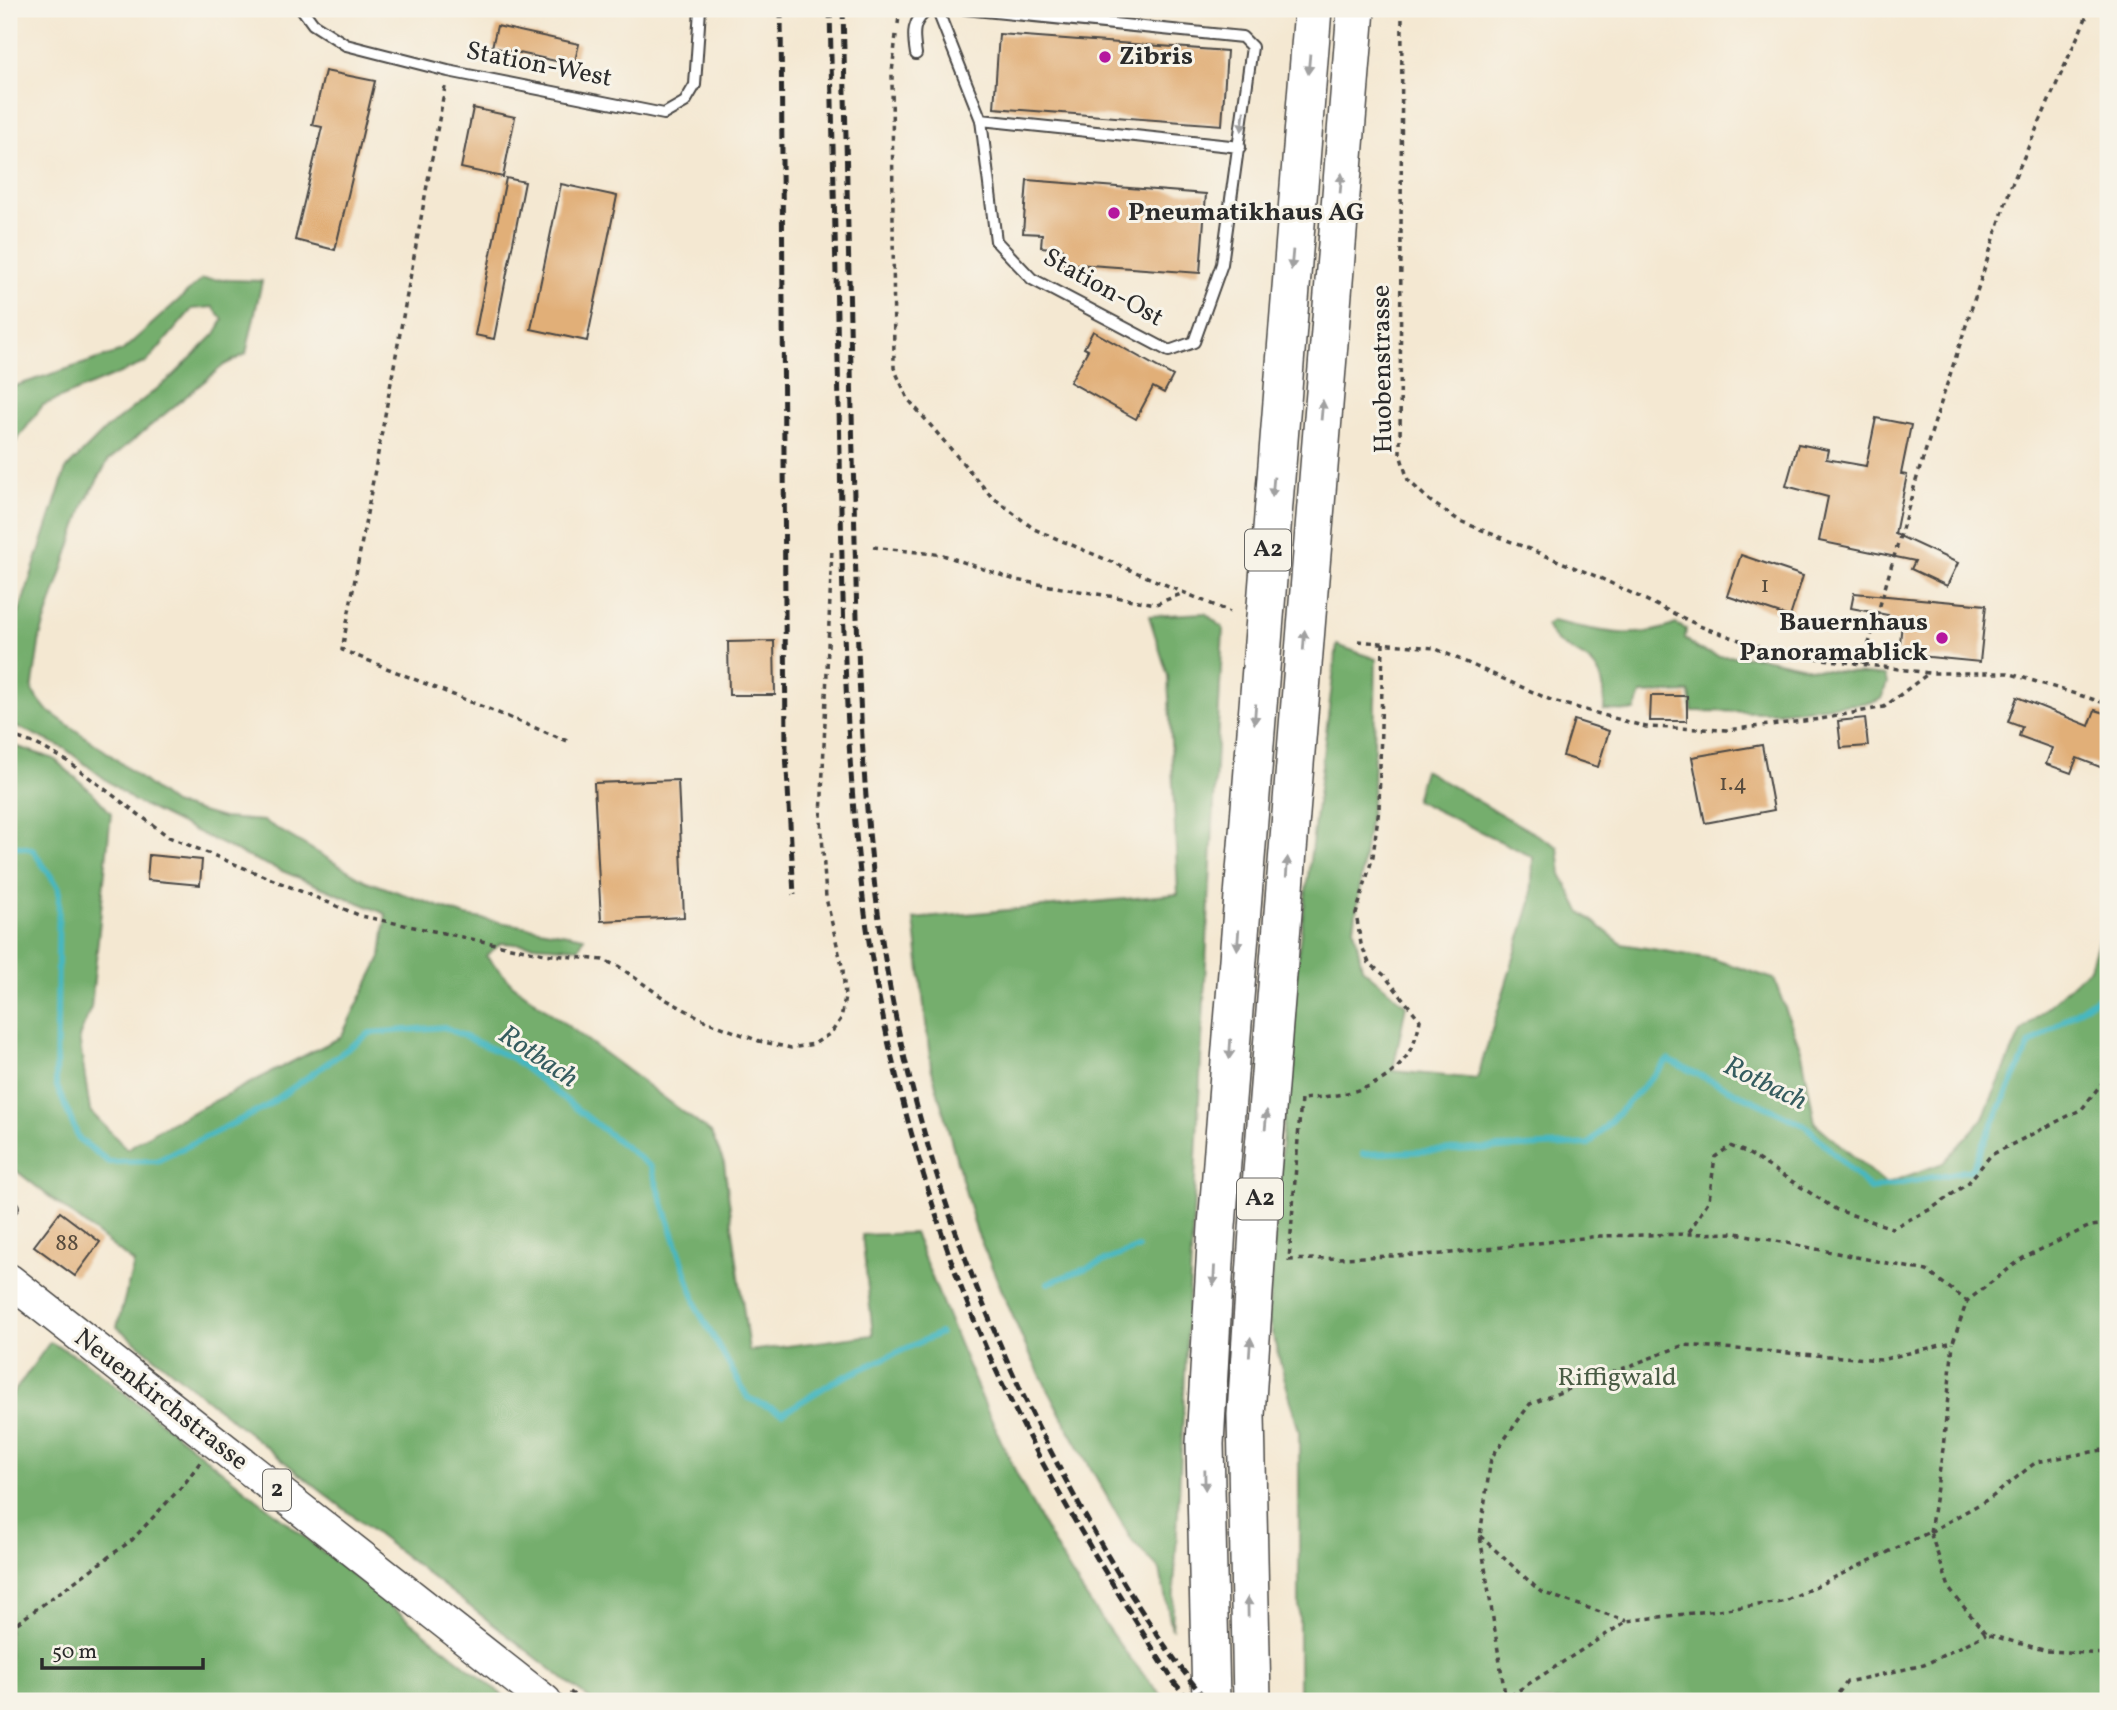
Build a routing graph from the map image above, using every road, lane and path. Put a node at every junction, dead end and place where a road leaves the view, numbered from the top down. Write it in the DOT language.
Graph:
graph roads {
  1 [pos="302,9"];
  2 [pos="700,9"];
  3 [pos="900,9"];
  4 [pos="930,9"];
  5 [pos="937,9"];
  6 [pos="965,9"];
  7 [pos="1313,9"];
  8 [pos="1356,9"];
  9 [pos="1402,9"];
  10 [pos="2090,9"];
  11 [pos="916,54"];
  12 [pos="447,71"];
  13 [pos="981,120"];
  14 [pos="1240,146"];
  15 [pos="873,547"];
  16 [pos="832,548"];
  17 [pos="1183,594"];
  18 [pos="1230,612"];
  19 [pos="1358,641"];
  20 [pos="1383,643"];
  21 [pos="1863,665"];
  22 [pos="1929,673"];
  23 [pos="2108,704"];
  24 [pos="9,735"];
  25 [pos="570,743"];
  26 [pos="2108,1075"];
  27 [pos="2108,1224"];
  28 [pos="1689,1232"];
  29 [pos="9,1280"];
  30 [pos="1967,1301"];
  31 [pos="1953,1342"];
  32 [pos="215,1441"];
  33 [pos="2108,1449"];
  34 [pos="1930,1532"];
  35 [pos="1480,1536"];
  36 [pos="1627,1621"];
  37 [pos="9,1629"];
  38 [pos="1986,1634"];
  39 [pos="2108,1654"];
  40 [pos="1251,1688"];
  41 [pos="1505,1700"];
  42 [pos="545,1701"];
  43 [pos="1210,1701"];
  44 [pos="1832,1701"];
  1 -- 12 [label="lane, Station-West"];
  2 -- 12 [label="lane, Station-West"];
  3 -- 17 [label="path"];
  4 -- 11 [label="lane"];
  5 -- 13 [label="lane, Station-Ost"];
  6 -- 14 [label="lane, Station-Ost, one-way"];
  7 -- 43 [label="highway, A2, one-way"];
  40 -- 8 [label="highway, A2, one-way"];
  9 -- 21 [label="path, Huobenstrasse"];
  10 -- 21 [label="path"];
  12 -- 25 [label="path"];
  13 -- 14 [label="lane"];
  13 -- 14 [label="lane, Station-Ost"];
  15 -- 17 [label="path"];
  16 -- 24 [label="path"];
  17 -- 18 [label="path"];
  19 -- 20 [label="path"];
  20 -- 22 [label="path"];
  20 -- 28 [label="path"];
  21 -- 22 [label="path, Huobenstrasse"];
  22 -- 23 [label="path, Huobenstrasse"];
  26 -- 28 [label="path"];
  27 -- 30 [label="path"];
  28 -- 30 [label="path"];
  29 -- 32 [label="main road, Neuenkirchstrasse / 2"];
  30 -- 31 [label="path"];
  31 -- 34 [label="path"];
  31 -- 35 [label="path"];
  32 -- 37 [label="path"];
  32 -- 42 [label="main road, Neuenkirchstrasse / 2"];
  33 -- 34 [label="path"];
  34 -- 36 [label="path"];
  34 -- 38 [label="path"];
  35 -- 36 [label="path"];
  35 -- 41 [label="path"];
  36 -- 41 [label="path"];
  38 -- 39 [label="path"];
  38 -- 44 [label="path"];
}
